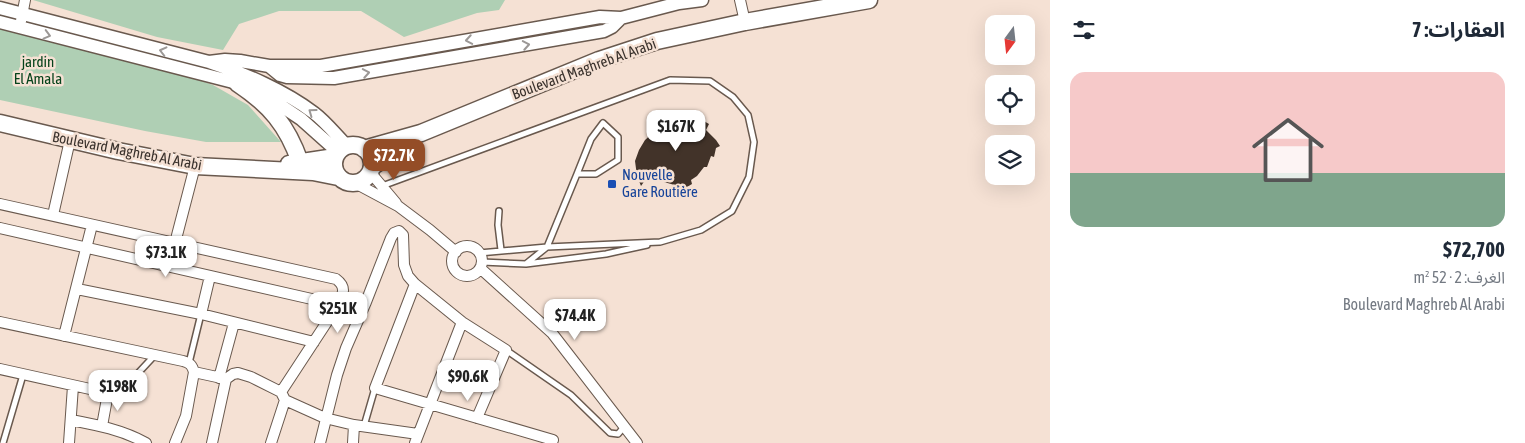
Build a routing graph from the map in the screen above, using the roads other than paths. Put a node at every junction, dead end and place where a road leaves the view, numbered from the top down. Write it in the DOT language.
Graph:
graph roads {
  1 [pos="25,0"];
  2 [pos="702,0"];
  3 [pos="740,0"];
  4 [pos="869,0"];
  5 [pos="0,8"];
  6 [pos="22,14"];
  7 [pos="0,22"];
  8 [pos="745,22"];
  9 [pos="19,27"];
  10 [pos="209,62"];
  11 [pos="237,83"];
  12 [pos="0,123"];
  13 [pos="421,133"];
  14 [pos="70,140"];
  15 [pos="364,149"];
  16 [pos="340,152"];
  17 [pos="300,162"];
  18 [pos="195,166"];
  19 [pos="371,169"];
  20 [pos="255,170"];
  21 [pos="577,174"];
  22 [pos="338,176"];
  23 [pos="355,183"];
  24 [pos="382,186"];
  25 [pos="0,204"];
  26 [pos="398,206"];
  27 [pos="499,211"];
  28 [pos="52,215"];
  29 [pos="92,225"];
  30 [pos="0,228"];
  31 [pos="660,242"];
  32 [pos="175,243"];
  33 [pos="547,247"];
  34 [pos="86,248"];
  35 [pos="501,250"];
  36 [pos="456,252"];
  37 [pos="480,261"];
  38 [pos="526,264"];
  39 [pos="210,276"];
  40 [pos="415,284"];
  41 [pos="76,289"];
  42 [pos="338,305"];
  43 [pos="201,314"];
  44 [pos="0,322"];
  45 [pos="462,322"];
  46 [pos="234,323"];
  47 [pos="64,336"];
  48 [pos="314,342"];
  49 [pos="506,350"];
  50 [pos="155,355"];
  51 [pos="192,368"];
  52 [pos="0,369"];
  53 [pos="23,375"];
  54 [pos="223,378"];
  55 [pos="73,386"];
  56 [pos="375,388"];
  57 [pos="108,392"];
  58 [pos="283,396"];
  59 [pos="429,404"];
  60 [pos="325,418"];
  61 [pos="477,418"];
  62 [pos="71,420"];
  63 [pos="359,425"];
  64 [pos="102,426"];
  65 [pos="624,427"];
  66 [pos="416,439"];
  67 [pos="554,440"];
  68 [pos="3,443"];
  69 [pos="69,443"];
  70 [pos="146,443"];
  71 [pos="175,443"];
  72 [pos="213,443"];
  73 [pos="271,443"];
  74 [pos="320,443"];
  75 [pos="353,443"];
  76 [pos="637,443"];
  1 -- 6 [label="street"];
  2 -- 10 [label="street"];
  3 -- 8 [label="street"];
  4 -- 8 [label="main road, Boulevard Maghreb Al Arabi"];
  5 -- 6 [label="street"];
  6 -- 9 [label="street"];
  10 -- 6 [label="street, one-way"];
  7 -- 9 [label="street"];
  8 -- 13 [label="main road, Boulevard Maghreb Al Arabi"];
  9 -- 11 [label="street, one-way"];
  16 -- 10 [label="street, one-way"];
  11 -- 16 [label="street"];
  11 -- 17 [label="main road"];
  12 -- 14 [label="main road, Boulevard Maghreb Al Arabi"];
  13 -- 15 [label="main road, Boulevard Maghreb Al Arabi"];
  13 -- 19 [label="main road, Boulevard Maghreb Al Arabi"];
  14 -- 18 [label="main road, Boulevard Maghreb Al Arabi"];
  14 -- 28 [label="street"];
  15 -- 16 [label="main road"];
  15 -- 19 [label="main road"];
  16 -- 17 [label="main road, Boulevard Maghreb Al Arabi"];
  16 -- 22 [label="main road"];
  17 -- 20 [label="main road, Boulevard Maghreb Al Arabi"];
  18 -- 20 [label="main road, Boulevard Maghreb Al Arabi"];
  18 -- 32 [label="street"];
  19 -- 23 [label="main road"];
  19 -- 24 [label="street"];
  20 -- 22 [label="main road, Boulevard Maghreb Al Arabi"];
  21 -- 21 [label="lane"];
  21 -- 33 [label="lane"];
  22 -- 23 [label="main road"];
  23 -- 26 [label="street"];
  24 -- 26 [label="street"];
  24 -- 31 [label="lane"];
  25 -- 28 [label="street"];
  26 -- 36 [label="street"];
  27 -- 35 [label="lane"];
  28 -- 29 [label="street"];
  29 -- 32 [label="street"];
  29 -- 34 [label="street"];
  30 -- 34 [label="street"];
  31 -- 33 [label="lane"];
  31 -- 38 [label="lane"];
  32 -- 42 [label="street"];
  33 -- 35 [label="lane"];
  33 -- 38 [label="lane"];
  34 -- 39 [label="street"];
  34 -- 41 [label="street"];
  35 -- 37 [label="lane"];
  36 -- 37 [label="street"];
  36 -- 37 [label="street"];
  37 -- 38 [label="lane"];
  37 -- 65 [label="street"];
  39 -- 42 [label="street"];
  39 -- 43 [label="street"];
  40 -- 45 [label="street"];
  40 -- 56 [label="street"];
  40 -- 60 [label="street"];
  41 -- 43 [label="street"];
  41 -- 47 [label="street"];
  42 -- 48 [label="street"];
  43 -- 46 [label="street"];
  43 -- 51 [label="lane"];
  44 -- 47 [label="street"];
  45 -- 49 [label="street"];
  45 -- 59 [label="street"];
  46 -- 48 [label="street"];
  46 -- 54 [label="street"];
  47 -- 50 [label="street"];
  48 -- 58 [label="street"];
  49 -- 61 [label="street"];
  49 -- 65 [label="lane"];
  50 -- 51 [label="street"];
  50 -- 57 [label="lane"];
  51 -- 54 [label="street"];
  51 -- 71 [label="street"];
  52 -- 53 [label="street"];
  53 -- 55 [label="street"];
  53 -- 68 [label="lane"];
  54 -- 58 [label="street"];
  54 -- 72 [label="street"];
  55 -- 57 [label="street"];
  55 -- 62 [label="street"];
  56 -- 59 [label="street"];
  56 -- 63 [label="lane"];
  57 -- 64 [label="street"];
  58 -- 60 [label="street"];
  58 -- 73 [label="street"];
  59 -- 61 [label="street"];
  59 -- 66 [label="street"];
  60 -- 63 [label="street"];
  60 -- 74 [label="street"];
  61 -- 67 [label="street"];
  62 -- 64 [label="street"];
  62 -- 69 [label="street"];
  63 -- 66 [label="street"];
  63 -- 75 [label="street"];
  64 -- 70 [label="street"];
  65 -- 76 [label="street"];
}
